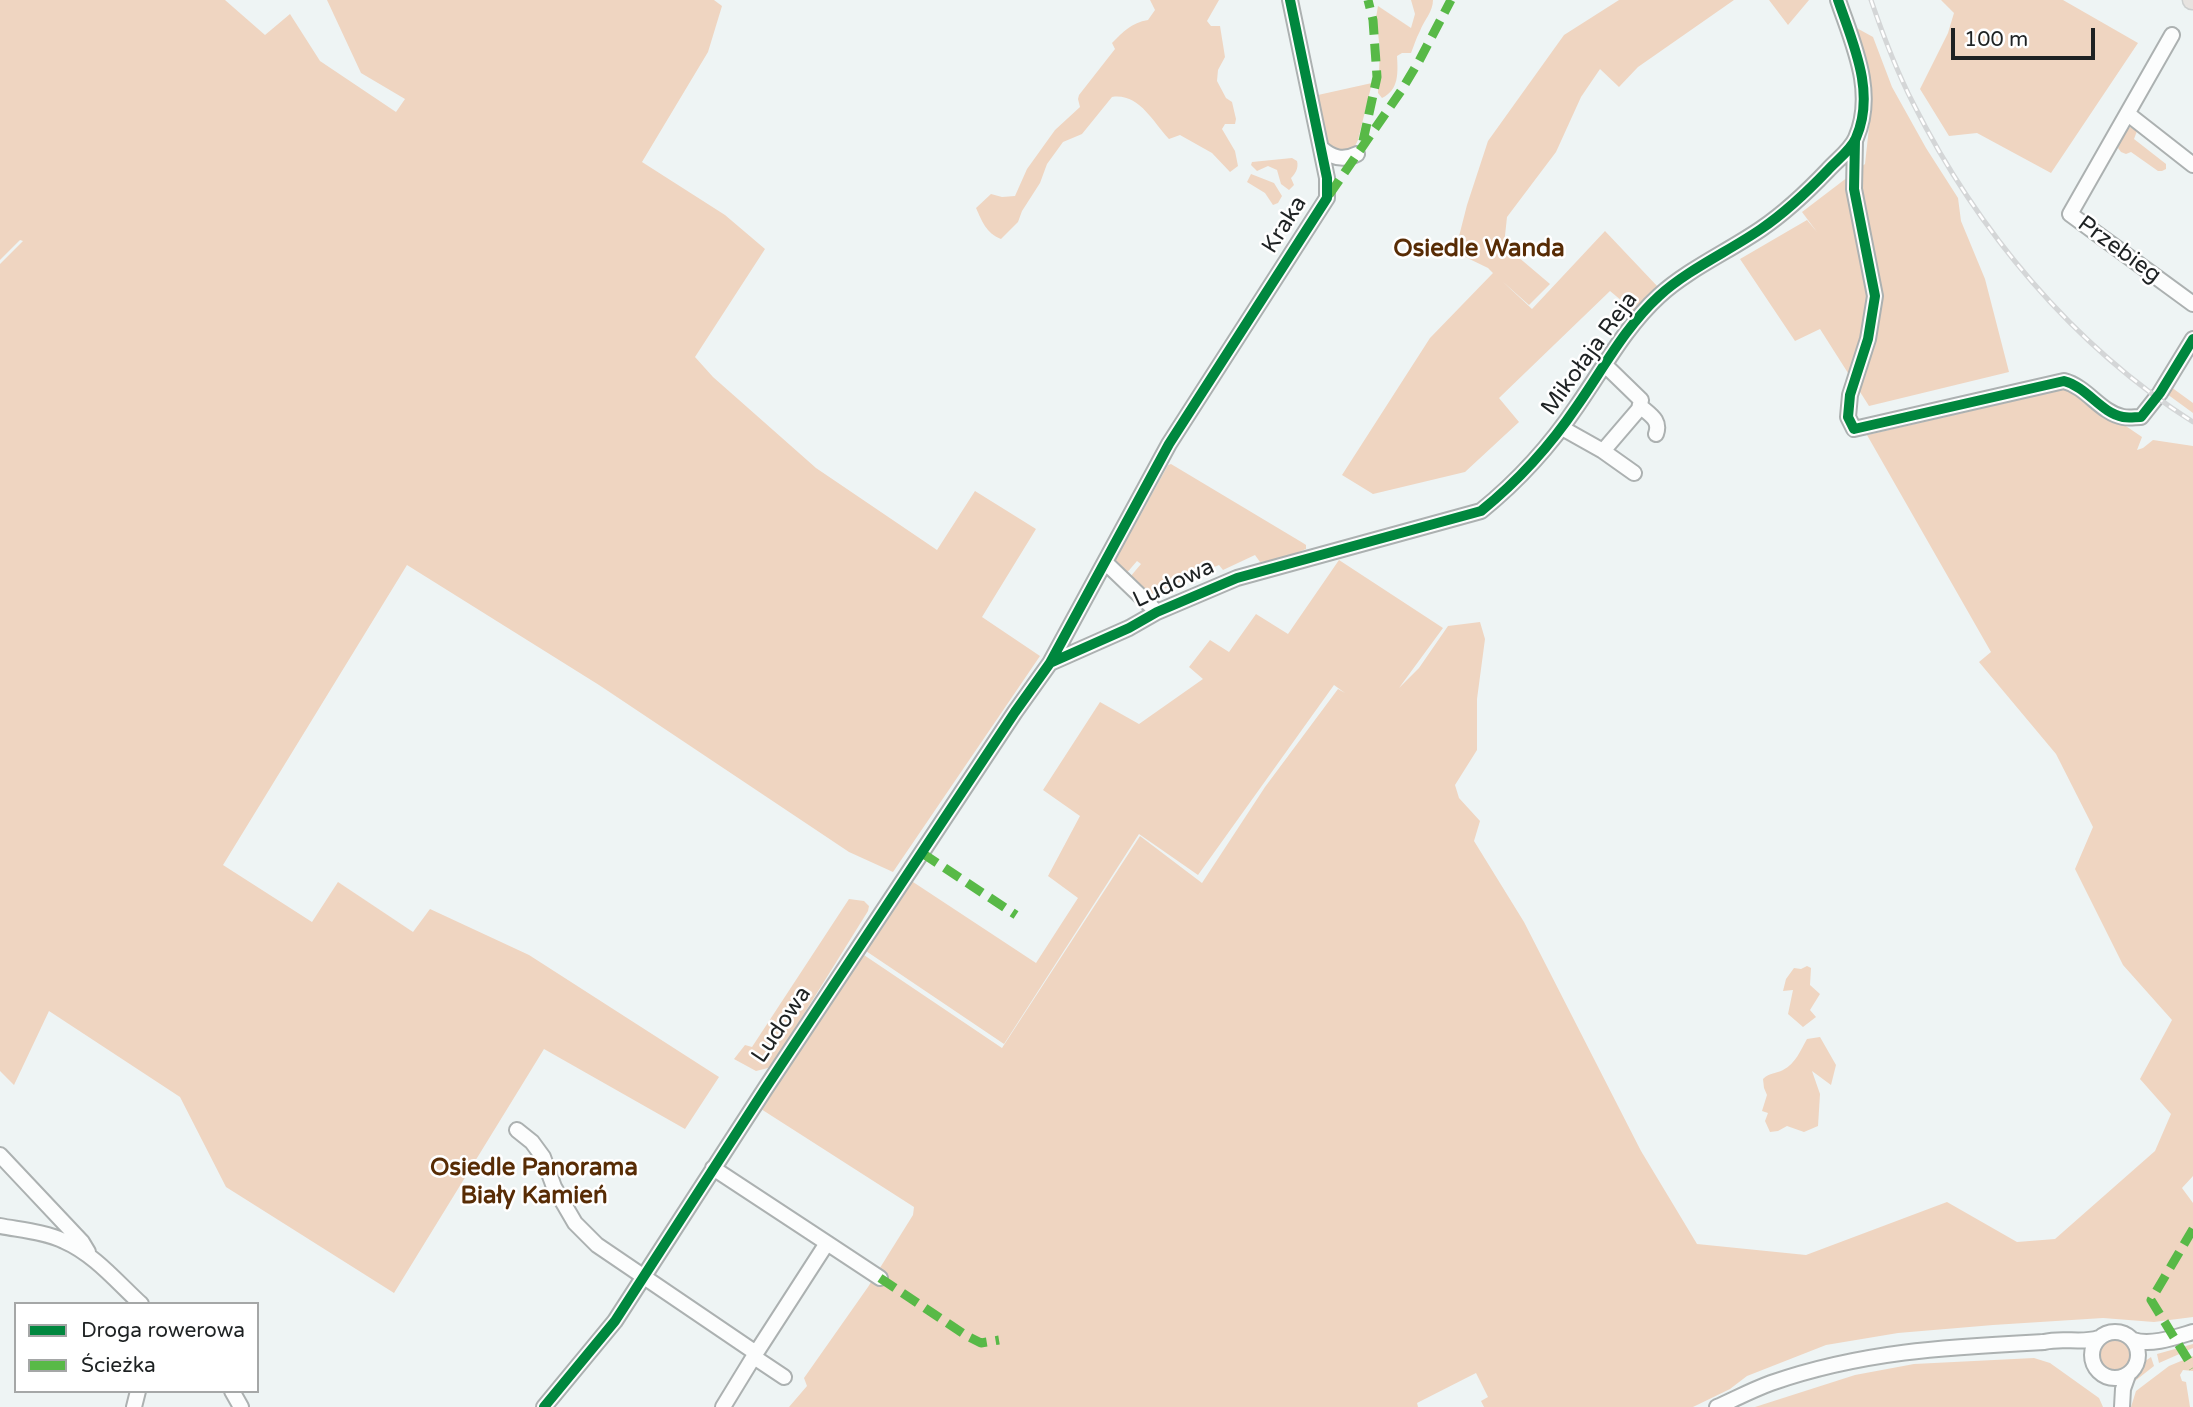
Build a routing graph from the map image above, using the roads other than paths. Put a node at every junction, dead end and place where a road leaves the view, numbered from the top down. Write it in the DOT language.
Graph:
graph roads {
  1 [pos="1290,0"];
  2 [pos="1838,0"];
  3 [pos="2172,35"];
  4 [pos="2128,114"];
  5 [pos="1855,141"];
  6 [pos="1321,148"];
  7 [pos="1357,154"];
  8 [pos="2193,165"];
  9 [pos="2193,304"];
  10 [pos="2193,339"];
  11 [pos="1605,365"];
  12 [pos="1640,406"];
  13 [pos="1562,428"];
  14 [pos="1656,434"];
  15 [pos="1169,444"];
  16 [pos="1603,451"];
  17 [pos="1634,473"];
  18 [pos="1320,554"];
  19 [pos="1106,563"];
  20 [pos="1157,612"];
  21 [pos="1050,663"];
  22 [pos="517,1130"];
  23 [pos="0,1155"];
  24 [pos="713,1168"];
  25 [pos="48,1207"];
  26 [pos="61,1219"];
  27 [pos="0,1226"];
  28 [pos="45,1235"];
  29 [pos="827,1243"];
  30 [pos="90,1257"];
  31 [pos="644,1276"];
  32 [pos="880,1278"];
  33 [pos="139,1302"];
  34 [pos="2193,1332"];
  35 [pos="2099,1338"];
  36 [pos="2133,1340"];
  37 [pos="2193,1341"];
  38 [pos="2044,1342"];
  39 [pos="755,1355"];
  40 [pos="2092,1357"];
  41 [pos="2138,1359"];
  42 [pos="2127,1375"];
  43 [pos="2106,1376"];
  44 [pos="784,1377"];
  45 [pos="544,1407"];
  46 [pos="723,1407"];
  47 [pos="1717,1407"];
  48 [pos="2115,1407"];
  49 [pos="2122,1407"];
  1 -- 6 [label="street, Kraka"];
  2 -- 5 [label="street"];
  3 -- 4 [label="street"];
  4 -- 8 [label="street"];
  4 -- 9 [label="street, Przebieg"];
  5 -- 10 [label="street"];
  5 -- 11 [label="street, Mikołaja Reja"];
  6 -- 7 [label="street"];
  6 -- 15 [label="street, Kraka"];
  11 -- 12 [label="street"];
  11 -- 13 [label="street, Mikołaja Reja"];
  12 -- 14 [label="street"];
  12 -- 16 [label="street"];
  13 -- 16 [label="street"];
  13 -- 18 [label="street, Mikołaja Reja"];
  15 -- 19 [label="street, Ludowa"];
  16 -- 17 [label="street"];
  18 -- 20 [label="street, Ludowa"];
  19 -- 20 [label="street, Ludowa"];
  19 -- 21 [label="street, Ludowa"];
  20 -- 21 [label="street, Ludowa"];
  21 -- 24 [label="street, Ludowa"];
  22 -- 31 [label="street"];
  23 -- 25 [label="street"];
  24 -- 29 [label="street"];
  24 -- 31 [label="street, Ludowa"];
  25 -- 26 [label="street"];
  25 -- 28 [label="street"];
  26 -- 28 [label="street"];
  26 -- 30 [label="street"];
  27 -- 28 [label="street"];
  28 -- 30 [label="street"];
  29 -- 32 [label="street"];
  29 -- 39 [label="street"];
  30 -- 33 [label="street"];
  31 -- 39 [label="street"];
  31 -- 45 [label="street, Ludowa"];
  34 -- 36 [label="street"];
  35 -- 36 [label="street"];
  35 -- 38 [label="street"];
  35 -- 40 [label="street"];
  36 -- 41 [label="street"];
  37 -- 41 [label="street"];
  38 -- 40 [label="street"];
  38 -- 47 [label="street"];
  39 -- 44 [label="street"];
  39 -- 46 [label="street"];
  40 -- 43 [label="street"];
  41 -- 42 [label="street"];
  42 -- 43 [label="street"];
  42 -- 49 [label="street"];
  43 -- 48 [label="street"];
}
